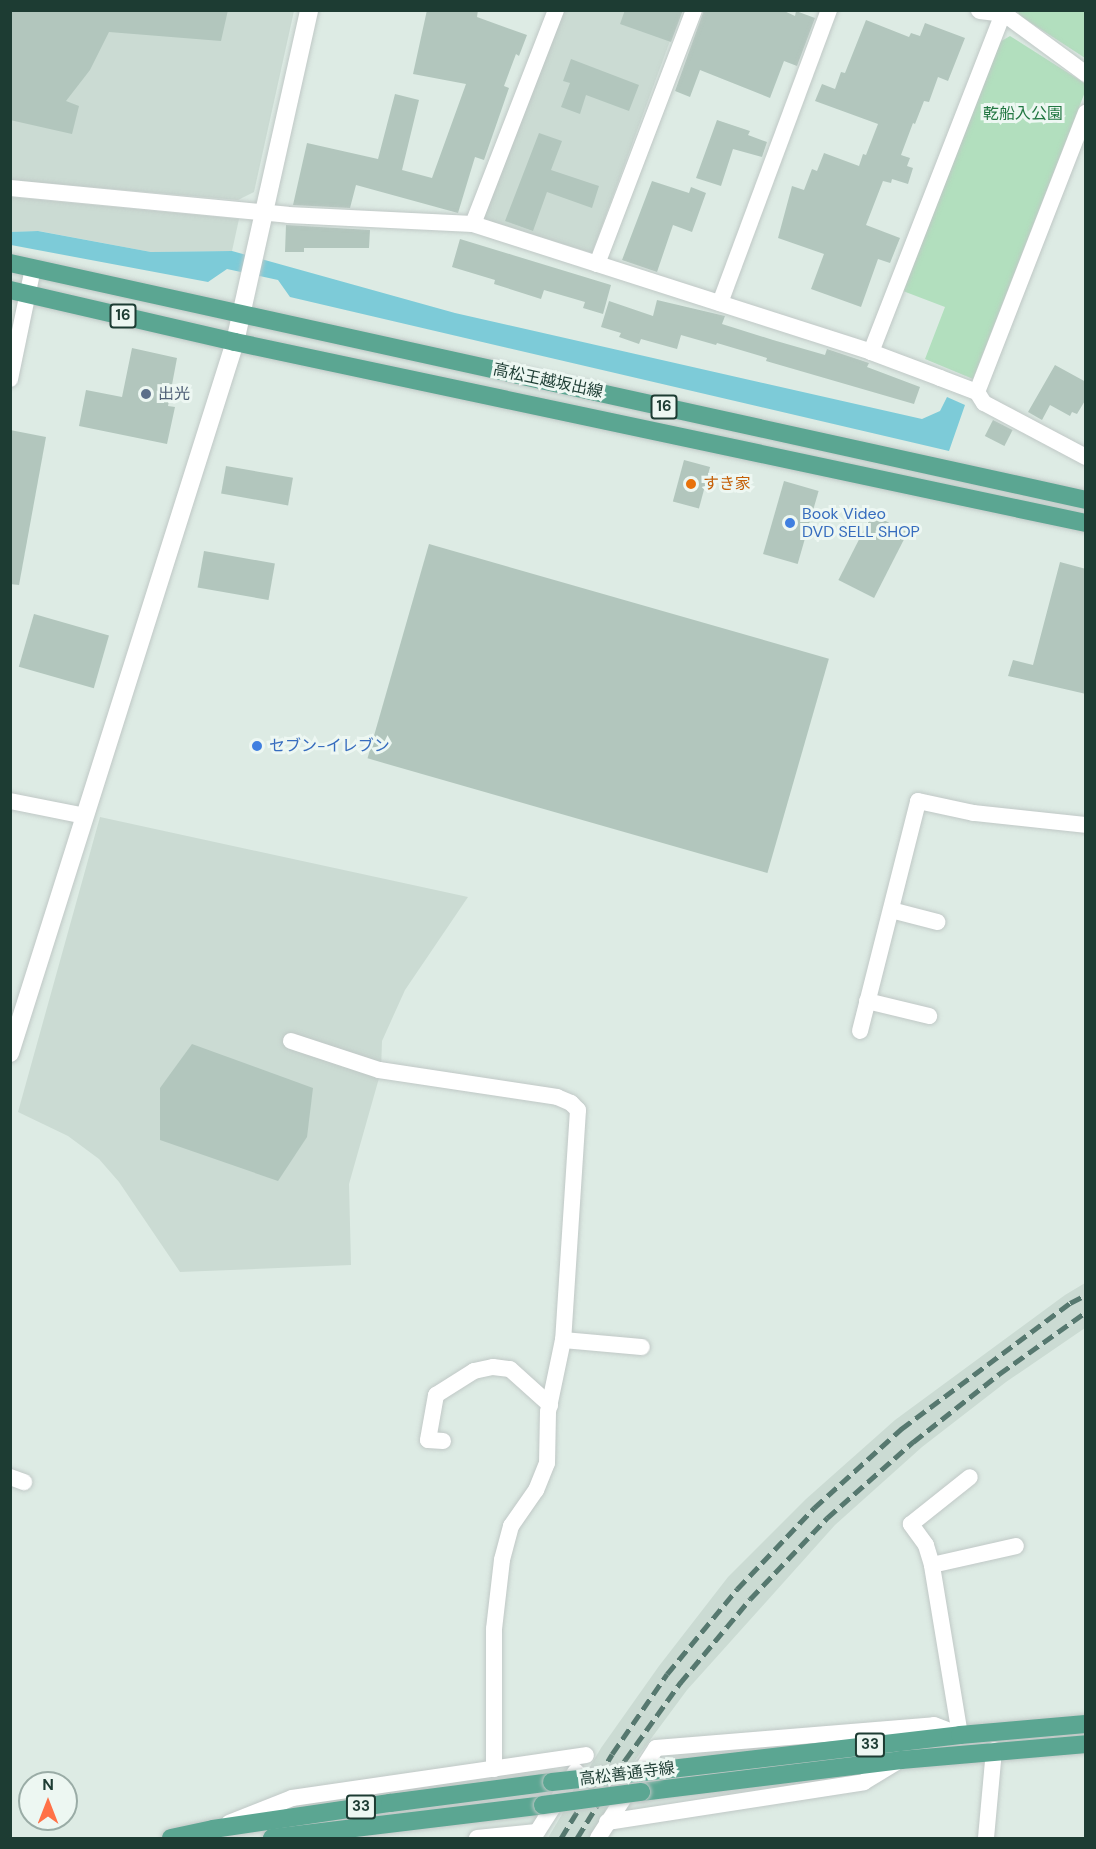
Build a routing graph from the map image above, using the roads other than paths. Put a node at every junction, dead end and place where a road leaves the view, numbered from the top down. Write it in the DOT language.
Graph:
graph roads {
  1 [pos="309,10"];
  2 [pos="556,10"];
  3 [pos="694,10"];
  4 [pos="829,10"];
  5 [pos="980,10"];
  6 [pos="1003,12"];
  7 [pos="1086,74"];
  8 [pos="1086,114"];
  9 [pos="10,188"];
  10 [pos="266,212"];
  11 [pos="473,225"];
  12 [pos="10,263"];
  13 [pos="597,264"];
  14 [pos="33,268"];
  15 [pos="19,292"];
  16 [pos="720,303"];
  17 [pos="242,315"];
  18 [pos="235,342"];
  19 [pos="871,352"];
  20 [pos="10,379"];
  21 [pos="977,392"];
  22 [pos="1086,457"];
  23 [pos="1086,500"];
  24 [pos="1086,522"];
  25 [pos="10,801"];
  26 [pos="85,816"];
  27 [pos="1086,825"];
  28 [pos="891,910"];
  29 [pos="937,922"];
  30 [pos="867,1001"];
  31 [pos="929,1016"];
  32 [pos="860,1030"];
  33 [pos="291,1041"];
  34 [pos="10,1053"];
  35 [pos="563,1340"];
  36 [pos="642,1347"];
  37 [pos="550,1405"];
  38 [pos="443,1441"];
  39 [pos="970,1477"];
  40 [pos="1016,1546"];
  41 [pos="932,1564"];
  42 [pos="1086,1724"];
  43 [pos="960,1735"];
  44 [pos="1086,1744"];
  45 [pos="994,1750"];
  46 [pos="901,1760"];
  47 [pos="494,1769"];
  48 [pos="607,1822"];
  49 [pos="213,1829"];
  50 [pos="171,1839"];
  51 [pos="272,1839"];
  52 [pos="477,1839"];
  53 [pos="598,1839"];
  54 [pos="986,1839"];
  1 -- 10 [label="street"];
  2 -- 11 [label="street"];
  3 -- 13 [label="street"];
  4 -- 16 [label="street"];
  5 -- 6 [label="street"];
  6 -- 7 [label="street"];
  6 -- 19 [label="street"];
  8 -- 21 [label="street"];
  9 -- 10 [label="street"];
  10 -- 11 [label="street"];
  10 -- 17 [label="street"];
  11 -- 13 [label="street"];
  12 -- 14 [label="main road, 高松王越坂出線 / 16"];
  13 -- 16 [label="street"];
  14 -- 15 [label="street"];
  14 -- 17 [label="main road, 高松王越坂出線 / 16"];
  15 -- 18 [label="main road, 高松王越坂出線 / 16"];
  15 -- 20 [label="street"];
  16 -- 19 [label="street"];
  17 -- 18 [label="street"];
  17 -- 23 [label="main road, 高松王越坂出線 / 16"];
  18 -- 24 [label="main road, 高松王越坂出線 / 16"];
  18 -- 26 [label="street"];
  19 -- 21 [label="street"];
  21 -- 22 [label="street"];
  25 -- 26 [label="street"];
  26 -- 34 [label="street"];
  27 -- 28 [label="street"];
  28 -- 29 [label="street"];
  28 -- 30 [label="street"];
  30 -- 31 [label="street"];
  30 -- 32 [label="street"];
  33 -- 35 [label="street"];
  35 -- 36 [label="street"];
  35 -- 37 [label="street"];
  37 -- 38 [label="street"];
  37 -- 47 [label="street"];
  39 -- 41 [label="street"];
  40 -- 41 [label="street"];
  41 -- 43 [label="street"];
  42 -- 43 [label="main road, 高松善通寺線 / 33"];
  43 -- 48 [label="street"];
  43 -- 49 [label="main road, 高松善通寺線 / 33, bridge"];
  44 -- 45 [label="main road, 高松善通寺線 / 33"];
  45 -- 46 [label="main road, 高松善通寺線 / 33"];
  45 -- 54 [label="street"];
  46 -- 48 [label="street"];
  46 -- 51 [label="main road, 高松善通寺線 / 33, bridge"];
  47 -- 49 [label="street"];
  47 -- 52 [label="street"];
  48 -- 53 [label="street"];
  49 -- 50 [label="main road, 高松善通寺線 / 33"];
}
